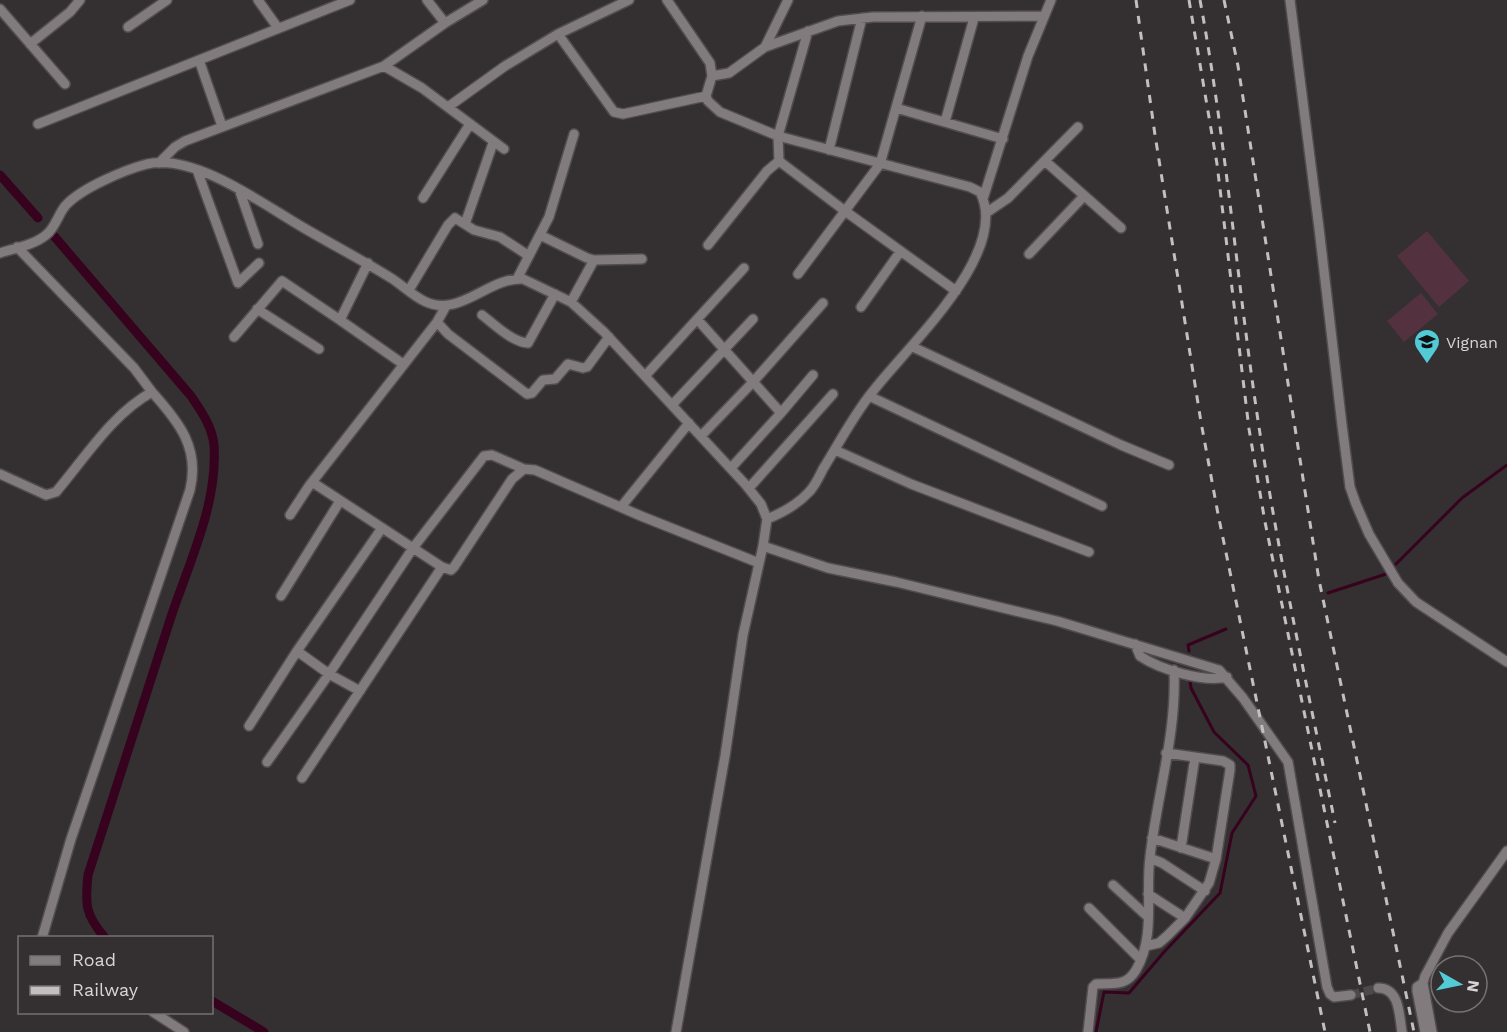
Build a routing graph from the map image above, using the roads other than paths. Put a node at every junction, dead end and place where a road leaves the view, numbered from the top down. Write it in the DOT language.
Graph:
graph roads {
  1 [pos="80,0"];
  2 [pos="167,0"];
  3 [pos="258,0"];
  4 [pos="350,0"];
  5 [pos="428,0"];
  6 [pos="483,0"];
  7 [pos="629,0"];
  8 [pos="667,0"];
  9 [pos="788,0"];
  10 [pos="1051,0"];
  11 [pos="1290,0"];
  12 [pos="328,4"];
  13 [pos="0,9"];
  14 [pos="922,16"];
  15 [pos="1044,16"];
  16 [pos="862,18"];
  17 [pos="974,18"];
  18 [pos="445,23"];
  19 [pos="128,27"];
  20 [pos="279,28"];
  21 [pos="808,31"];
  22 [pos="558,34"];
  23 [pos="30,44"];
  24 [pos="765,47"];
  25 [pos="199,60"];
  26 [pos="384,66"];
  27 [pos="712,76"];
  28 [pos="64,84"];
  29 [pos="706,96"];
  30 [pos="448,107"];
  31 [pos="896,108"];
  32 [pos="945,122"];
  33 [pos="38,124"];
  34 [pos="470,124"];
  35 [pos="222,126"];
  36 [pos="1078,126"];
  37 [pos="574,134"];
  38 [pos="778,136"];
  39 [pos="1003,139"];
  40 [pos="493,143"];
  41 [pos="504,149"];
  42 [pos="829,150"];
  43 [pos="779,161"];
  44 [pos="1045,161"];
  45 [pos="159,163"];
  46 [pos="880,164"];
  47 [pos="197,170"];
  48 [pos="239,189"];
  49 [pos="1084,196"];
  50 [pos="423,198"];
  51 [pos="983,199"];
  52 [pos="845,212"];
  53 [pos="986,213"];
  54 [pos="465,224"];
  55 [pos="1121,228"];
  56 [pos="540,235"];
  57 [pos="258,244"];
  58 [pos="708,245"];
  59 [pos="17,247"];
  60 [pos="900,252"];
  61 [pos="0,253"];
  62 [pos="1029,254"];
  63 [pos="529,256"];
  64 [pos="594,260"];
  65 [pos="642,260"];
  66 [pos="259,263"];
  67 [pos="368,263"];
  68 [pos="744,268"];
  69 [pos="798,274"];
  70 [pos="517,279"];
  71 [pos="409,290"];
  72 [pos="956,291"];
  73 [pos="555,294"];
  74 [pos="571,302"];
  75 [pos="823,303"];
  76 [pos="446,306"];
  77 [pos="861,307"];
  78 [pos="258,309"];
  79 [pos="482,315"];
  80 [pos="697,319"];
  81 [pos="753,319"];
  82 [pos="340,320"];
  83 [pos="436,322"];
  84 [pos="234,337"];
  85 [pos="609,337"];
  86 [pos="913,347"];
  87 [pos="319,349"];
  88 [pos="724,349"];
  89 [pos="403,364"];
  90 [pos="813,375"];
  91 [pos="645,376"];
  92 [pos="753,382"];
  93 [pos="152,392"];
  94 [pos="832,394"];
  95 [pos="869,396"];
  96 [pos="672,405"];
  97 [pos="781,413"];
  98 [pos="689,423"];
  99 [pos="701,436"];
  100 [pos="835,450"];
  101 [pos="1169,465"];
  102 [pos="731,468"];
  103 [pos="524,469"];
  104 [pos="0,474"];
  105 [pos="312,482"];
  106 [pos="748,488"];
  107 [pos="340,501"];
  108 [pos="1102,506"];
  109 [pos="621,507"];
  110 [pos="290,515"];
  111 [pos="767,519"];
  112 [pos="382,528"];
  113 [pos="763,546"];
  114 [pos="413,548"];
  115 [pos="1089,552"];
  116 [pos="759,562"];
  117 [pos="442,567"];
  118 [pos="281,596"];
  119 [pos="1135,644"];
  120 [pos="297,651"];
  121 [pos="1507,662"];
  122 [pos="1174,670"];
  123 [pos="329,674"];
  124 [pos="1227,677"];
  125 [pos="360,691"];
  126 [pos="249,726"];
  127 [pos="1166,753"];
  128 [pos="1194,757"];
  129 [pos="267,762"];
  130 [pos="302,778"];
  131 [pos="1152,838"];
  132 [pos="1181,848"];
  133 [pos="1507,851"];
  134 [pos="1150,858"];
  135 [pos="1216,859"];
  136 [pos="1113,885"];
  137 [pos="1205,891"];
  138 [pos="1148,894"];
  139 [pos="1089,908"];
  140 [pos="1148,917"];
  141 [pos="1185,918"];
  142 [pos="43,936"];
  143 [pos="1146,946"];
  144 [pos="1141,960"];
  145 [pos="1423,983"];
  146 [pos="1378,988"];
  147 [pos="1351,995"];
  148 [pos="156,1014"];
  149 [pos="184,1032"];
  150 [pos="676,1032"];
  151 [pos="1088,1032"];
  152 [pos="1402,1032"];
  153 [pos="1425,1032"];
  154 [pos="1432,1032"];
  1 -- 23 [label="street"];
  2 -- 19 [label="street"];
  3 -- 20 [label="street"];
  4 -- 12 [label="street"];
  5 -- 18 [label="street"];
  6 -- 18 [label="street"];
  7 -- 22 [label="street"];
  8 -- 27 [label="street"];
  9 -- 24 [label="street"];
  10 -- 15 [label="street"];
  11 -- 121 [label="street"];
  12 -- 20 [label="street"];
  13 -- 23 [label="street"];
  14 -- 16 [label="street"];
  14 -- 17 [label="street"];
  14 -- 31 [label="street"];
  15 -- 17 [label="street"];
  15 -- 39 [label="street"];
  16 -- 21 [label="street"];
  16 -- 42 [label="street"];
  17 -- 32 [label="street"];
  18 -- 26 [label="street"];
  20 -- 25 [label="street"];
  21 -- 24 [label="street"];
  21 -- 38 [label="street"];
  22 -- 29 [label="street"];
  22 -- 30 [label="street"];
  23 -- 28 [label="street"];
  24 -- 27 [label="street"];
  25 -- 33 [label="street"];
  25 -- 35 [label="street"];
  26 -- 30 [label="street"];
  26 -- 35 [label="street"];
  27 -- 29 [label="street"];
  29 -- 38 [label="street"];
  30 -- 34 [label="street"];
  31 -- 32 [label="street"];
  31 -- 46 [label="street"];
  32 -- 39 [label="street"];
  34 -- 40 [label="street"];
  34 -- 50 [label="street"];
  35 -- 45 [label="street"];
  36 -- 44 [label="street"];
  37 -- 56 [label="street"];
  38 -- 42 [label="street"];
  38 -- 43 [label="street"];
  39 -- 51 [label="street"];
  40 -- 41 [label="street"];
  40 -- 54 [label="street"];
  42 -- 46 [label="street"];
  43 -- 52 [label="street"];
  43 -- 58 [label="street"];
  44 -- 49 [label="street"];
  44 -- 53 [label="street"];
  45 -- 47 [label="street"];
  45 -- 59 [label="street"];
  46 -- 51 [label="street"];
  46 -- 52 [label="street"];
  47 -- 48 [label="street"];
  47 -- 66 [label="street"];
  48 -- 57 [label="street"];
  48 -- 67 [label="street"];
  49 -- 55 [label="street"];
  49 -- 62 [label="street"];
  51 -- 53 [label="street"];
  52 -- 60 [label="street"];
  52 -- 69 [label="street"];
  53 -- 72 [label="street"];
  54 -- 63 [label="street"];
  54 -- 71 [label="street"];
  56 -- 63 [label="street"];
  56 -- 64 [label="street"];
  59 -- 61 [label="street"];
  59 -- 93 [label="street"];
  60 -- 72 [label="street"];
  60 -- 77 [label="street"];
  63 -- 70 [label="street"];
  64 -- 65 [label="street"];
  64 -- 74 [label="street"];
  67 -- 71 [label="street"];
  67 -- 82 [label="street"];
  68 -- 80 [label="street"];
  70 -- 73 [label="street"];
  70 -- 76 [label="street"];
  71 -- 76 [label="street"];
  72 -- 86 [label="street"];
  73 -- 74 [label="street"];
  73 -- 79 [label="street"];
  74 -- 85 [label="street"];
  75 -- 92 [label="street"];
  76 -- 83 [label="street"];
  78 -- 82 [label="street"];
  78 -- 84 [label="street"];
  78 -- 87 [label="street"];
  80 -- 88 [label="street"];
  80 -- 91 [label="street"];
  81 -- 88 [label="street"];
  82 -- 89 [label="street"];
  83 -- 85 [label="street"];
  83 -- 89 [label="street"];
  85 -- 91 [label="street"];
  86 -- 95 [label="street"];
  86 -- 101 [label="street"];
  88 -- 92 [label="street"];
  88 -- 96 [label="street"];
  89 -- 105 [label="street"];
  90 -- 97 [label="street"];
  91 -- 96 [label="street"];
  92 -- 97 [label="street"];
  92 -- 99 [label="street"];
  93 -- 104 [label="street"];
  93 -- 142 [label="street"];
  94 -- 106 [label="street"];
  95 -- 100 [label="street"];
  95 -- 108 [label="street"];
  96 -- 98 [label="street"];
  97 -- 102 [label="street"];
  98 -- 99 [label="street"];
  98 -- 109 [label="street"];
  99 -- 102 [label="street"];
  100 -- 111 [label="street"];
  100 -- 115 [label="street"];
  102 -- 106 [label="street"];
  103 -- 109 [label="street"];
  103 -- 114 [label="street"];
  103 -- 117 [label="street"];
  105 -- 107 [label="street"];
  105 -- 110 [label="street"];
  106 -- 111 [label="street"];
  107 -- 112 [label="street"];
  107 -- 118 [label="street"];
  109 -- 116 [label="street"];
  111 -- 113 [label="street"];
  112 -- 114 [label="street"];
  112 -- 120 [label="street"];
  113 -- 116 [label="street"];
  113 -- 119 [label="street"];
  114 -- 117 [label="street"];
  114 -- 123 [label="street"];
  116 -- 150 [label="street"];
  117 -- 125 [label="street"];
  119 -- 122 [label="street"];
  119 -- 124 [label="street"];
  120 -- 123 [label="street"];
  120 -- 126 [label="street"];
  122 -- 124 [label="street"];
  122 -- 127 [label="street"];
  123 -- 125 [label="street"];
  123 -- 129 [label="street"];
  124 -- 147 [label="street"];
  125 -- 130 [label="street"];
  127 -- 128 [label="street"];
  127 -- 131 [label="street"];
  128 -- 132 [label="street"];
  128 -- 135 [label="street"];
  131 -- 132 [label="street"];
  131 -- 134 [label="street"];
  132 -- 135 [label="street"];
  133 -- 145 [label="street"];
  134 -- 137 [label="street"];
  134 -- 138 [label="street"];
  135 -- 137 [label="street"];
  136 -- 140 [label="street"];
  137 -- 141 [label="street"];
  138 -- 140 [label="street"];
  138 -- 141 [label="street"];
  139 -- 144 [label="street"];
  140 -- 143 [label="street"];
  141 -- 143 [label="street"];
  143 -- 144 [label="street"];
  144 -- 151 [label="street"];
  145 -- 153 [label="street"];
  145 -- 154 [label="street"];
  146 -- 152 [label="street"];
  148 -- 149 [label="street"];
}
